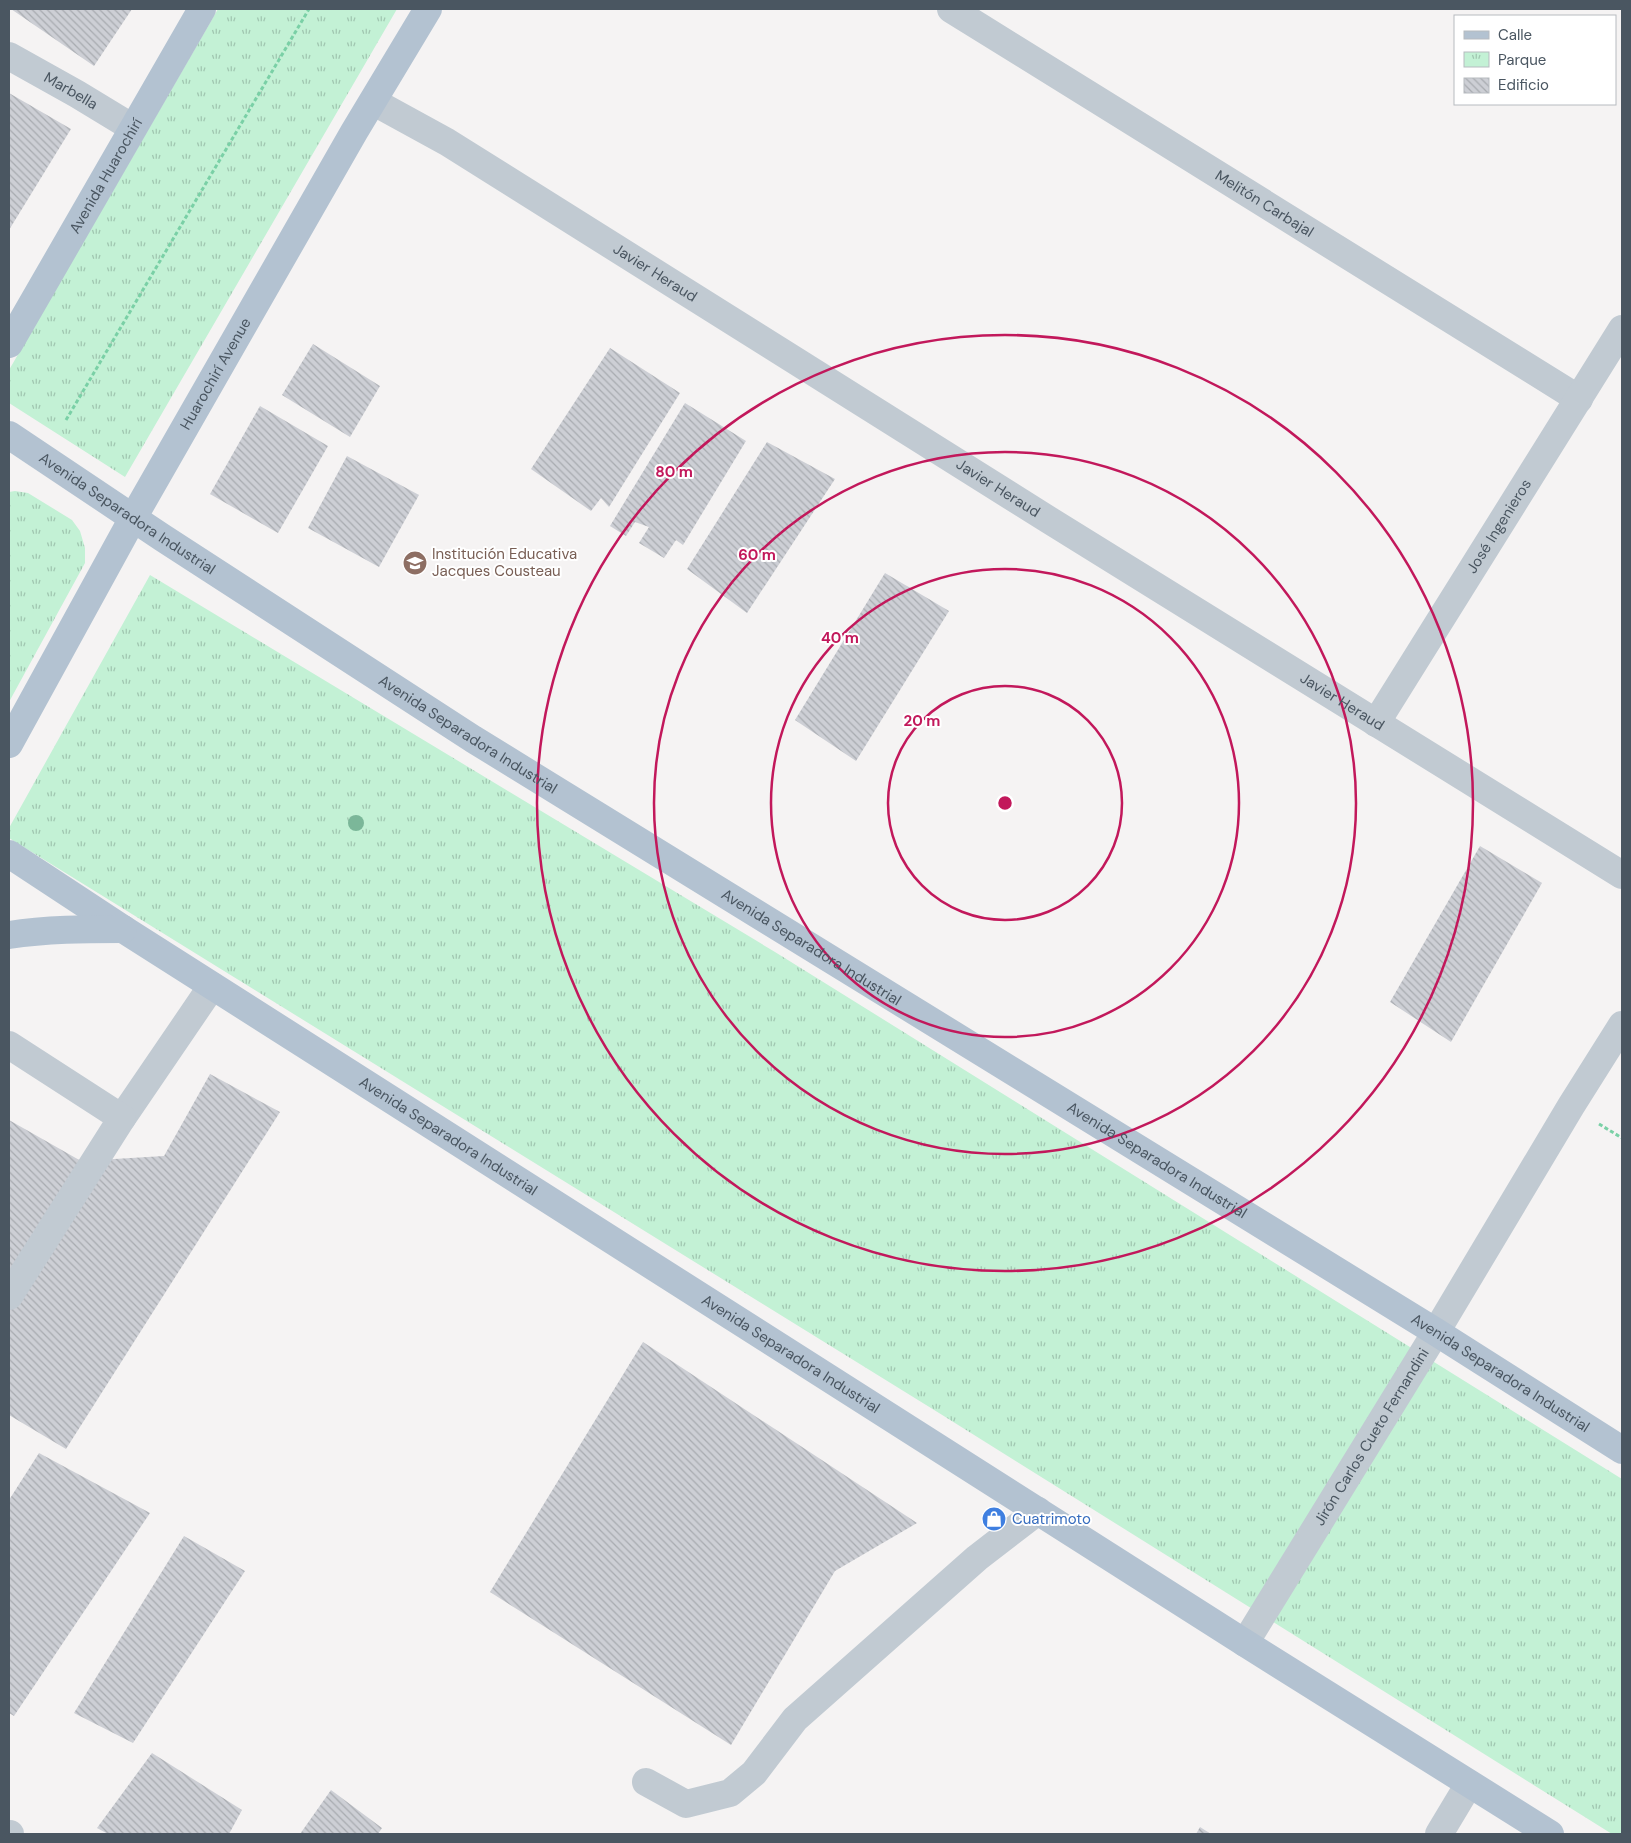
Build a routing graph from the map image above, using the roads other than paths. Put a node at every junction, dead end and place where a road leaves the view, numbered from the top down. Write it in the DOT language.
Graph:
graph roads {
  1 [pos="202,9"];
  2 [pos="428,9"];
  3 [pos="951,9"];
  4 [pos="9,56"];
  5 [pos="374,102"];
  6 [pos="133,128"];
  7 [pos="1622,329"];
  8 [pos="9,344"];
  9 [pos="1579,399"];
  10 [pos="9,435"];
  11 [pos="133,518"];
  12 [pos="1376,723"];
  13 [pos="9,744"];
  14 [pos="9,854"];
  15 [pos="1622,875"];
  16 [pos="123,929"];
  17 [pos="9,935"];
  18 [pos="212,986"];
  19 [pos="1622,1025"];
  20 [pos="9,1045"];
  21 [pos="122,1118"];
  22 [pos="9,1296"];
  23 [pos="1436,1332"];
  24 [pos="1622,1450"];
  25 [pos="1038,1511"];
  26 [pos="1245,1643"];
  27 [pos="646,1782"];
  28 [pos="1469,1784"];
  29 [pos="1439,1834"];
  30 [pos="1550,1834"];
  1 -- 6 [label="main road, Avenida Huarochirí"];
  2 -- 5 [label="main road, Huarochirí Avenue"];
  3 -- 9 [label="street, Melitón Carbajal"];
  4 -- 6 [label="street, Marbella"];
  5 -- 11 [label="main road, Huarochirí Avenue"];
  5 -- 12 [label="street, Javier Heraud"];
  6 -- 8 [label="main road, Avenida Huarochirí"];
  7 -- 9 [label="street, José Ingenieros"];
  9 -- 12 [label="street, José Ingenieros"];
  10 -- 11 [label="main road, Avenida Separadora Industrial"];
  11 -- 13 [label="main road, Huarochirí Avenue"];
  11 -- 23 [label="main road, Avenida Separadora Industrial"];
  12 -- 15 [label="street, Javier Heraud"];
  14 -- 16 [label="main road, Avenida Separadora Industrial"];
  16 -- 17 [label="main road"];
  16 -- 18 [label="main road, Avenida Separadora Industrial"];
  18 -- 21 [label="street"];
  18 -- 25 [label="main road, Avenida Separadora Industrial"];
  19 -- 23 [label="street, Jirón Carlos Cueto Fernandini"];
  20 -- 21 [label="street"];
  21 -- 22 [label="street"];
  23 -- 24 [label="main road, Avenida Separadora Industrial"];
  23 -- 26 [label="street, Jirón Carlos Cueto Fernandini"];
  25 -- 26 [label="main road, Avenida Separadora Industrial"];
  25 -- 27 [label="street"];
  26 -- 28 [label="main road, Avenida Separadora Industrial"];
  28 -- 29 [label="street"];
  28 -- 30 [label="main road, Avenida Separadora Industrial"];
}
